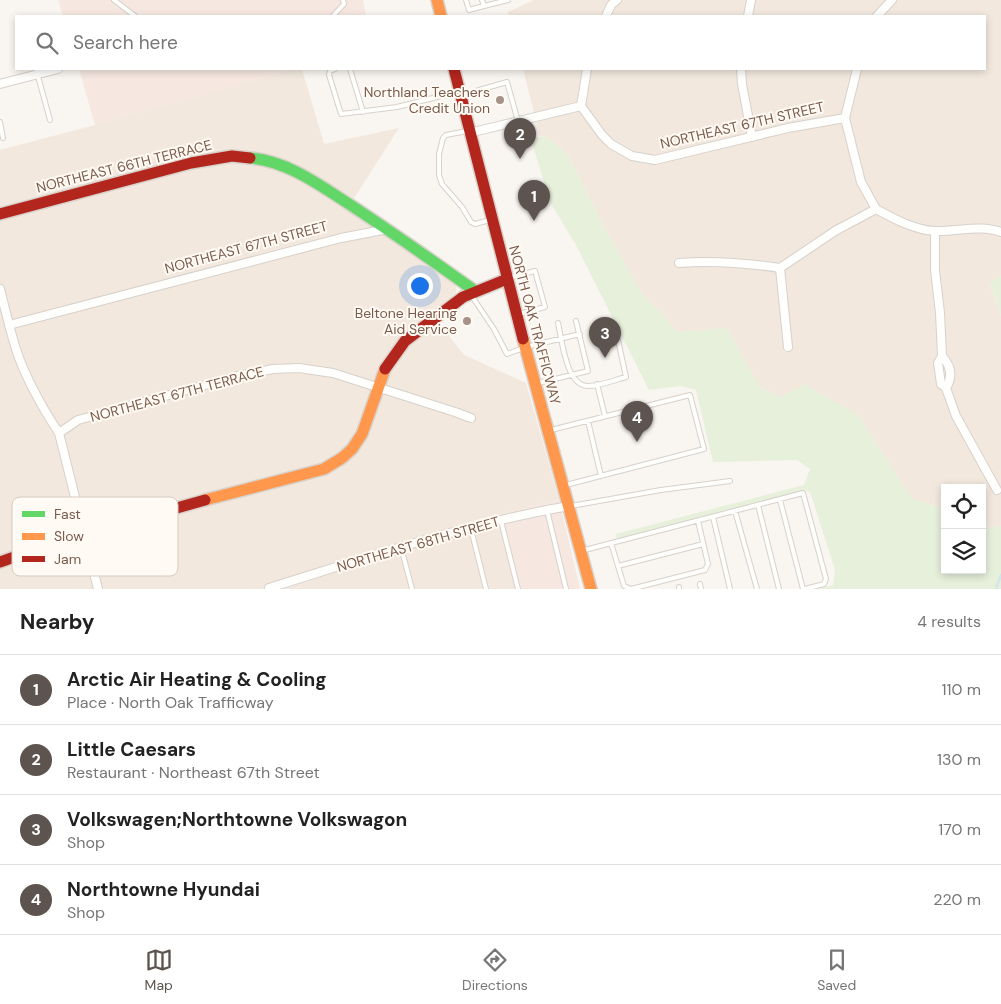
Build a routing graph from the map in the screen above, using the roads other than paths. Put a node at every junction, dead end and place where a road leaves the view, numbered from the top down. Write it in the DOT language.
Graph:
graph roads {
  1 [pos="114,0"];
  2 [pos="343,0"];
  3 [pos="437,0"];
  4 [pos="466,0"];
  5 [pos="482,0"];
  6 [pos="508,0"];
  7 [pos="616,0"];
  8 [pos="751,0"];
  9 [pos="892,0"];
  10 [pos="484,6"];
  11 [pos="134,15"];
  12 [pos="335,15"];
  13 [pos="441,15"];
  14 [pos="606,15"];
  15 [pos="748,15"];
  16 [pos="878,15"];
  17 [pos="51,70"];
  18 [pos="330,70"];
  19 [pos="350,70"];
  20 [pos="454,70"];
  21 [pos="587,70"];
  22 [pos="741,70"];
  23 [pos="857,70"];
  24 [pos="36,72"];
  25 [pos="0,84"];
  26 [pos="460,94"];
  27 [pos="581,106"];
  28 [pos="363,112"];
  29 [pos="845,118"];
  30 [pos="50,120"];
  31 [pos="518,121"];
  32 [pos="0,122"];
  33 [pos="469,131"];
  34 [pos="752,137"];
  35 [pos="3,138"];
  36 [pos="876,209"];
  37 [pos="0,214"];
  38 [pos="492,220"];
  39 [pos="388,229"];
  40 [pos="935,231"];
  41 [pos="1001,232"];
  42 [pos="679,263"];
  43 [pos="780,268"];
  44 [pos="507,279"];
  45 [pos="0,289"];
  46 [pos="472,292"];
  47 [pos="517,315"];
  48 [pos="576,321"];
  49 [pos="558,323"];
  50 [pos="9,325"];
  51 [pos="580,334"];
  52 [pos="562,339"];
  53 [pos="618,340"];
  54 [pos="526,347"];
  55 [pos="788,347"];
  56 [pos="570,375"];
  57 [pos="536,383"];
  58 [pos="597,384"];
  59 [pos="379,389"];
  60 [pos="605,416"];
  61 [pos="471,418"];
  62 [pos="588,421"];
  63 [pos="548,431"];
  64 [pos="59,433"];
  65 [pos="601,476"];
  66 [pos="730,481"];
  67 [pos="563,486"];
  68 [pos="997,490"];
  69 [pos="75,497"];
  70 [pos="780,500"];
  71 [pos="569,506"];
  72 [pos="758,506"];
  73 [pos="178,507"];
  74 [pos="547,510"];
  75 [pos="735,511"];
  76 [pos="713,517"];
  77 [pos="500,521"];
  78 [pos="698,521"];
  79 [pos="471,529"];
  80 [pos="611,544"];
  81 [pos="703,544"];
  82 [pos="401,547"];
  83 [pos="581,551"];
  84 [pos="12,558"];
  85 [pos="0,562"];
  86 [pos="618,566"];
  87 [pos="95,576"];
  88 [pos="269,588"];
  89 [pos="98,589"];
  90 [pos="412,589"];
  91 [pos="486,589"];
  92 [pos="518,589"];
  93 [pos="566,589"];
  94 [pos="591,589"];
  95 [pos="730,589"];
  96 [pos="757,589"];
  97 [pos="779,589"];
  98 [pos="804,589"];
  1 -- 11 [label="lane"];
  2 -- 12 [label="lane"];
  3 -- 13 [label="street"];
  4 -- 10 [label="lane"];
  5 -- 10 [label="lane"];
  6 -- 10 [label="lane"];
  7 -- 14 [label="street"];
  8 -- 15 [label="street"];
  9 -- 16 [label="street"];
  17 -- 24 [label="street"];
  18 -- 28 [label="lane"];
  19 -- 28 [label="lane"];
  20 -- 26 [label="street, NORTH OAK TRAFFICWAY"];
  21 -- 27 [label="street"];
  22 -- 34 [label="street"];
  23 -- 29 [label="street, NORTHEAST 67TH STREET"];
  24 -- 25 [label="street"];
  24 -- 30 [label="lane"];
  26 -- 28 [label="lane"];
  26 -- 31 [label="lane"];
  26 -- 33 [label="street, NORTH OAK TRAFFICWAY"];
  27 -- 31 [label="street"];
  27 -- 34 [label="street, NORTHEAST 67TH STREET"];
  29 -- 34 [label="street, NORTHEAST 67TH STREET"];
  29 -- 36 [label="street"];
  31 -- 33 [label="street"];
  32 -- 35 [label="lane"];
  33 -- 38 [label="street, NORTH OAK TRAFFICWAY"];
  33 -- 38 [label="lane"];
  36 -- 40 [label="street"];
  36 -- 43 [label="street"];
  37 -- 39 [label="street, NORTHEAST 66TH TERRACE"];
  38 -- 44 [label="street, NORTH OAK TRAFFICWAY"];
  39 -- 46 [label="street"];
  39 -- 50 [label="street, NORTHEAST 67TH STREET"];
  40 -- 41 [label="street"];
  40 -- 68 [label="street"];
  42 -- 43 [label="street"];
  43 -- 55 [label="street"];
  44 -- 46 [label="street"];
  44 -- 47 [label="street, NORTH OAK TRAFFICWAY"];
  44 -- 47 [label="lane"];
  45 -- 50 [label="street"];
  46 -- 54 [label="lane"];
  46 -- 59 [label="street"];
  47 -- 54 [label="street, NORTH OAK TRAFFICWAY"];
  48 -- 51 [label="lane"];
  49 -- 52 [label="lane"];
  50 -- 64 [label="street"];
  51 -- 52 [label="lane"];
  51 -- 56 [label="lane"];
  52 -- 54 [label="lane"];
  52 -- 56 [label="lane"];
  53 -- 58 [label="lane"];
  54 -- 57 [label="street, NORTH OAK TRAFFICWAY"];
  56 -- 57 [label="lane"];
  56 -- 58 [label="lane"];
  57 -- 63 [label="street, NORTH OAK TRAFFICWAY"];
  58 -- 60 [label="lane"];
  59 -- 61 [label="street, NORTHEAST 67TH TERRACE"];
  59 -- 64 [label="street, NORTHEAST 67TH TERRACE"];
  59 -- 73 [label="street"];
  60 -- 62 [label="lane"];
  60 -- 65 [label="lane"];
  62 -- 63 [label="lane"];
  62 -- 65 [label="lane"];
  63 -- 67 [label="street, NORTH OAK TRAFFICWAY"];
  64 -- 69 [label="street"];
  65 -- 67 [label="lane"];
  66 -- 71 [label="lane"];
  67 -- 71 [label="street, NORTH OAK TRAFFICWAY"];
  70 -- 72 [label="lane"];
  70 -- 98 [label="lane"];
  70 -- 98 [label="lane"];
  71 -- 74 [label="street, NORTHEAST 68TH STREET"];
  71 -- 83 [label="street, NORTH OAK TRAFFICWAY"];
  72 -- 75 [label="lane"];
  72 -- 97 [label="lane"];
  74 -- 77 [label="street, NORTHEAST 68TH STREET"];
  74 -- 93 [label="lane"];
  75 -- 76 [label="lane"];
  75 -- 96 [label="lane"];
  76 -- 78 [label="lane"];
  76 -- 95 [label="lane"];
  77 -- 79 [label="street, NORTHEAST 68TH STREET"];
  77 -- 92 [label="lane"];
  78 -- 80 [label="lane"];
  78 -- 81 [label="lane"];
  79 -- 82 [label="street, NORTHEAST 68TH STREET"];
  79 -- 91 [label="lane"];
  80 -- 83 [label="lane"];
  80 -- 86 [label="lane"];
  81 -- 86 [label="lane"];
  81 -- 86 [label="lane"];
  82 -- 88 [label="street, NORTHEAST 68TH STREET"];
  82 -- 90 [label="lane"];
  83 -- 94 [label="street, NORTH OAK TRAFFICWAY"];
  84 -- 85 [label="street"];
  87 -- 89 [label="street"];
}
